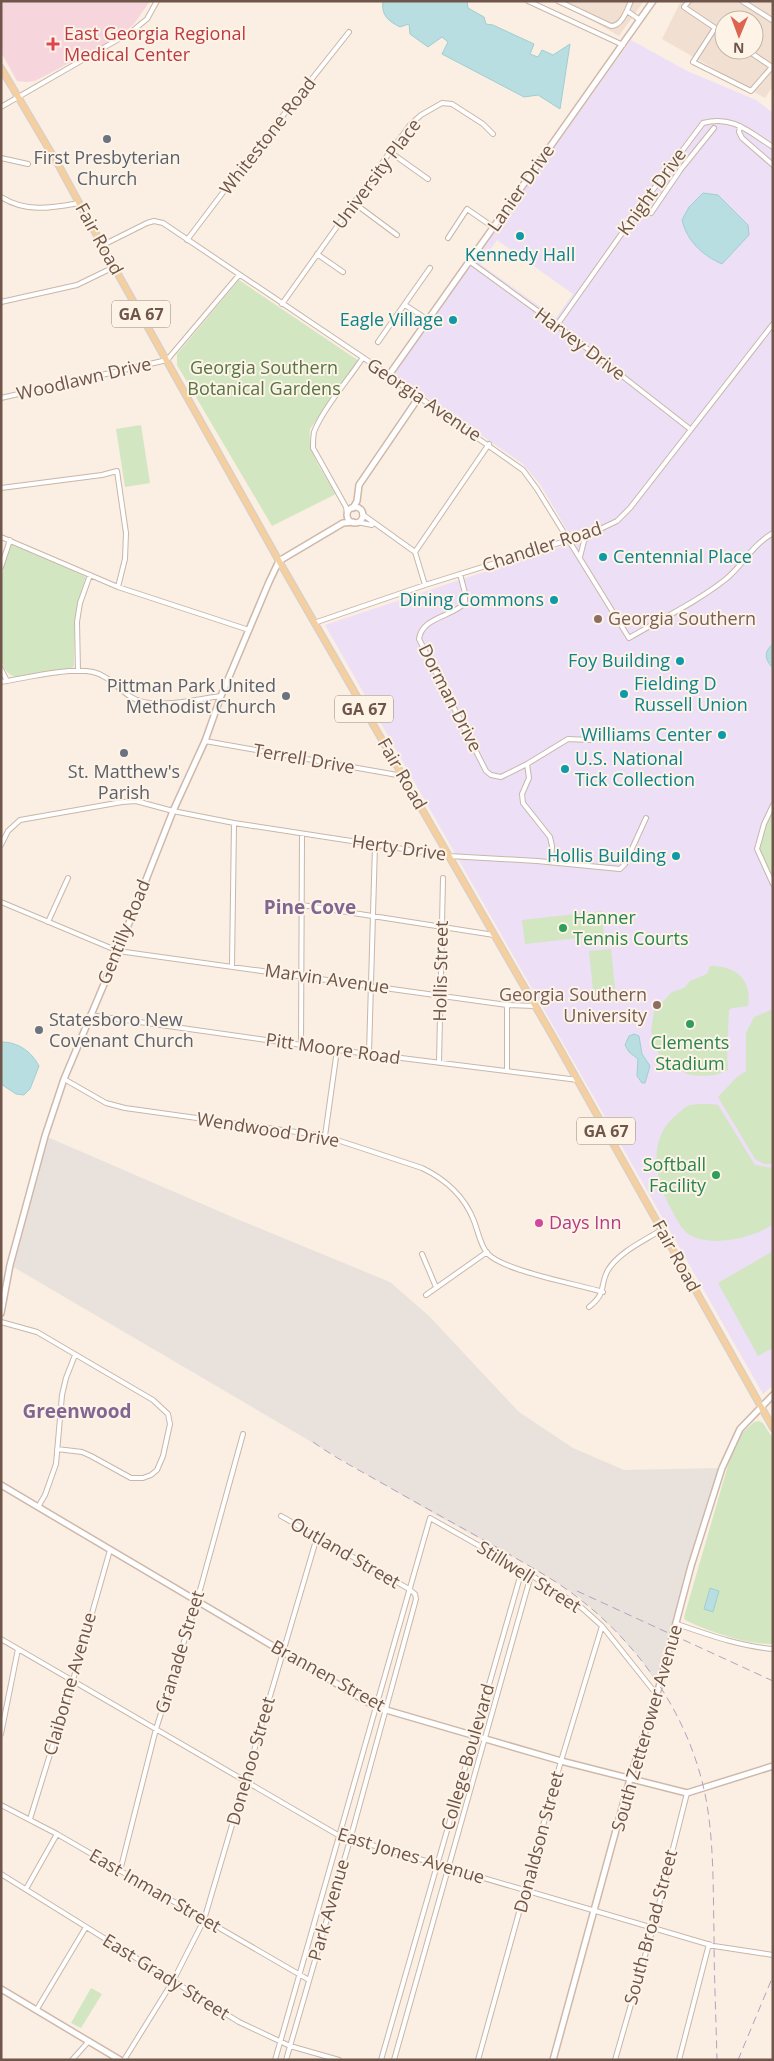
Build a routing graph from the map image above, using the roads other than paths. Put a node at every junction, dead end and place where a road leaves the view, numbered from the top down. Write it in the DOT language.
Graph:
graph roads {
  1 [pos="157,1"];
  2 [pos="528,1"];
  3 [pos="558,1"];
  4 [pos="631,1"];
  5 [pos="654,1"];
  6 [pos="688,1"];
  7 [pos="742,1"];
  8 [pos="626,11"];
  9 [pos="640,20"];
  10 [pos="772,20"];
  11 [pos="714,27"];
  12 [pos="714,30"];
  13 [pos="349,32"];
  14 [pos="623,45"];
  15 [pos="772,66"];
  16 [pos="1,68"];
  17 [pos="18,97"];
  18 [pos="1,107"];
  19 [pos="740,126"];
  20 [pos="714,128"];
  21 [pos="493,134"];
  22 [pos="773,147"];
  23 [pos="390,152"];
  24 [pos="1,158"];
  25 [pos="672,163"];
  26 [pos="28,164"];
  27 [pos="773,165"];
  28 [pos="681,169"];
  29 [pos="428,179"];
  30 [pos="652,192"];
  31 [pos="1,198"];
  32 [pos="662,198"];
  33 [pos="79,203"];
  34 [pos="354,203"];
  35 [pos="651,213"];
  36 [pos="493,226"];
  37 [pos="397,235"];
  38 [pos="448,238"];
  39 [pos="188,240"];
  40 [pos="103,245"];
  41 [pos="318,254"];
  42 [pos="469,261"];
  43 [pos="114,267"];
  44 [pos="430,268"];
  45 [pos="343,272"];
  46 [pos="240,275"];
  47 [pos="1,302"];
  48 [pos="282,304"];
  49 [pos="405,305"];
  50 [pos="428,320"];
  51 [pos="773,324"];
  52 [pos="557,326"];
  53 [pos="378,342"];
  54 [pos="362,359"];
  55 [pos="167,360"];
  56 [pos="389,375"];
  57 [pos="420,397"];
  58 [pos="1,398"];
  59 [pos="690,429"];
  60 [pos="489,444"];
  61 [pos="1,488"];
  62 [pos="357,501"];
  63 [pos="350,507"];
  64 [pos="362,512"];
  65 [pos="347,516"];
  66 [pos="355,522"];
  67 [pos="342,523"];
  68 [pos="375,525"];
  69 [pos="592,532"];
  70 [pos="773,533"];
  71 [pos="1,537"];
  72 [pos="568,538"];
  73 [pos="10,540"];
  74 [pos="415,552"];
  75 [pos="580,557"];
  76 [pos="279,561"];
  77 [pos="1,567"];
  78 [pos="460,574"];
  79 [pos="90,575"];
  80 [pos="425,585"];
  81 [pos="118,587"];
  82 [pos="314,623"];
  83 [pos="249,630"];
  84 [pos="1,669"];
  85 [pos="78,671"];
  86 [pos="7,681"];
  87 [pos="1,682"];
  88 [pos="221,696"];
  89 [pos="603,732"];
  90 [pos="205,742"];
  91 [pos="527,764"];
  92 [pos="403,776"];
  93 [pos="773,805"];
  94 [pos="172,811"];
  95 [pos="646,818"];
  96 [pos="234,823"];
  97 [pos="302,834"];
  98 [pos="1,845"];
  99 [pos="375,845"];
  100 [pos="449,856"];
  101 [pos="551,862"];
  102 [pos="68,878"];
  103 [pos="443,878"];
  104 [pos="773,884"];
  105 [pos="1,902"];
  106 [pos="302,905"];
  107 [pos="373,916"];
  108 [pos="48,922"];
  109 [pos="441,926"];
  110 [pos="494,935"];
  111 [pos="118,950"];
  112 [pos="232,966"];
  113 [pos="301,976"];
  114 [pos="371,986"];
  115 [pos="441,995"];
  116 [pos="507,1005"];
  117 [pos="536,1006"];
  118 [pos="90,1015"];
  119 [pos="300,1045"];
  120 [pos="337,1050"];
  121 [pos="370,1053"];
  122 [pos="439,1063"];
  123 [pos="507,1071"];
  124 [pos="64,1079"];
  125 [pos="578,1080"];
  126 [pos="325,1136"];
  127 [pos="661,1230"];
  128 [pos="487,1252"];
  129 [pos="422,1254"];
  130 [pos="436,1286"];
  131 [pos="602,1292"];
  132 [pos="426,1295"];
  133 [pos="589,1306"];
  134 [pos="1,1313"];
  135 [pos="1,1322"];
  136 [pos="75,1355"];
  137 [pos="773,1395"];
  138 [pos="761,1406"];
  139 [pos="773,1428"];
  140 [pos="243,1434"];
  141 [pos="57,1449"];
  142 [pos="1,1485"];
  143 [pos="38,1507"];
  144 [pos="281,1516"];
  145 [pos="430,1518"];
  146 [pos="317,1537"];
  147 [pos="110,1550"];
  148 [pos="522,1570"];
  149 [pos="530,1575"];
  150 [pos="408,1589"];
  151 [pos="197,1600"];
  152 [pos="677,1624"];
  153 [pos="602,1626"];
  154 [pos="1,1639"];
  155 [pos="18,1648"];
  156 [pos="773,1649"];
  157 [pos="282,1651"];
  158 [pos="73,1680"];
  159 [pos="657,1695"];
  160 [pos="376,1707"];
  161 [pos="386,1710"];
  162 [pos="156,1728"];
  163 [pos="1,1734"];
  164 [pos="474,1736"];
  165 [pos="484,1739"];
  166 [pos="561,1761"];
  167 [pos="773,1766"];
  168 [pos="630,1779"];
  169 [pos="246,1781"];
  170 [pos="687,1793"];
  171 [pos="1,1805"];
  172 [pos="30,1819"];
  173 [pos="57,1834"];
  174 [pos="338,1835"];
  175 [pos="350,1840"];
  176 [pos="437,1864"];
  177 [pos="447,1868"];
  178 [pos="120,1870"];
  179 [pos="1,1874"];
  180 [pos="26,1889"];
  181 [pos="526,1890"];
  182 [pos="595,1912"];
  183 [pos="204,1920"];
  184 [pos="86,1927"];
  185 [pos="652,1928"];
  186 [pos="709,1944"];
  187 [pos="773,1956"];
  188 [pos="299,1975"];
  189 [pos="309,1980"];
  190 [pos="173,1981"];
  191 [pos="1,1988"];
  192 [pos="37,2009"];
  193 [pos="90,2041"];
  194 [pos="281,2041"];
  195 [pos="290,2046"];
  196 [pos="72,2060"];
  197 [pos="122,2060"];
  198 [pos="275,2060"];
  199 [pos="286,2060"];
  200 [pos="340,2060"];
  201 [pos="381,2060"];
  202 [pos="394,2060"];
  203 [pos="478,2060"];
  204 [pos="553,2060"];
  205 [pos="615,2060"];
  206 [pos="678,2060"];
  1 -- 17 [label="street"];
  2 -- 14 [label="street"];
  3 -- 8 [label="street"];
  4 -- 8 [label="street"];
  5 -- 9 [label="street, Lanier Drive"];
  6 -- 11 [label="street"];
  7 -- 10 [label="street"];
  8 -- 9 [label="street"];
  9 -- 14 [label="street, Lanier Drive"];
  12 -- 15 [label="street"];
  13 -- 39 [label="street, Whitestone Road"];
  14 -- 36 [label="street, Lanier Drive"];
  16 -- 17 [label="main road, Fair Road / GA 67"];
  17 -- 18 [label="street"];
  17 -- 33 [label="main road, Fair Road / GA 67"];
  19 -- 22 [label="street, Knight Drive"];
  19 -- 25 [label="street, Knight Drive"];
  19 -- 27 [label="street"];
  20 -- 28 [label="street"];
  21 -- 23 [label="street, University Place"];
  23 -- 29 [label="street"];
  23 -- 34 [label="street, University Place"];
  24 -- 26 [label="street"];
  25 -- 28 [label="street"];
  25 -- 30 [label="street, Knight Drive"];
  28 -- 32 [label="street"];
  30 -- 32 [label="street"];
  30 -- 52 [label="street, Knight Drive"];
  31 -- 33 [label="street"];
  32 -- 35 [label="street"];
  33 -- 40 [label="main road, Fair Road / GA 67"];
  34 -- 37 [label="street"];
  34 -- 41 [label="street, University Place"];
  36 -- 38 [label="street"];
  36 -- 42 [label="street, Lanier Drive"];
  39 -- 40 [label="street, Georgia Avenue"];
  39 -- 46 [label="street, Georgia Avenue"];
  40 -- 43 [label="main road, Fair Road / GA 67"];
  41 -- 45 [label="street"];
  41 -- 48 [label="street, University Place"];
  42 -- 50 [label="street, Lanier Drive"];
  42 -- 52 [label="street, Harvey Drive"];
  43 -- 47 [label="street"];
  43 -- 55 [label="main road, Fair Road / GA 67"];
  44 -- 49 [label="street"];
  46 -- 48 [label="street, Georgia Avenue"];
  46 -- 55 [label="street"];
  48 -- 54 [label="street, Georgia Avenue"];
  49 -- 50 [label="street"];
  49 -- 53 [label="street"];
  50 -- 56 [label="street, Lanier Drive"];
  51 -- 59 [label="street, Chandler Road"];
  52 -- 59 [label="street, Harvey Drive"];
  54 -- 56 [label="street, Georgia Avenue"];
  54 -- 63 [label="street"];
  55 -- 58 [label="street, Woodlawn Drive"];
  55 -- 76 [label="main road, Fair Road / GA 67"];
  56 -- 57 [label="street, Georgia Avenue"];
  57 -- 60 [label="street, Georgia Avenue"];
  57 -- 62 [label="street"];
  59 -- 69 [label="street, Chandler Road"];
  60 -- 72 [label="street, Georgia Avenue"];
  60 -- 74 [label="street"];
  61 -- 81 [label="street"];
  62 -- 63 [label="street"];
  62 -- 64 [label="street"];
  63 -- 64 [label="street"];
  63 -- 65 [label="street"];
  64 -- 66 [label="street"];
  64 -- 68 [label="street"];
  65 -- 66 [label="street"];
  65 -- 67 [label="street"];
  66 -- 67 [label="street"];
  66 -- 68 [label="street"];
  67 -- 76 [label="street"];
  68 -- 74 [label="street"];
  69 -- 72 [label="street, Chandler Road"];
  69 -- 75 [label="street"];
  70 -- 75 [label="street, Georgia Avenue"];
  71 -- 73 [label="street"];
  72 -- 75 [label="street, Georgia Avenue"];
  72 -- 78 [label="street, Chandler Road"];
  73 -- 77 [label="street"];
  73 -- 79 [label="street"];
  74 -- 80 [label="street"];
  76 -- 82 [label="main road, Fair Road / GA 67"];
  76 -- 83 [label="street, Gentilly Road"];
  78 -- 80 [label="street, Chandler Road"];
  78 -- 91 [label="street, Dorman Drive"];
  79 -- 81 [label="street"];
  79 -- 85 [label="street"];
  80 -- 82 [label="street, Chandler Road"];
  81 -- 83 [label="street"];
  82 -- 92 [label="main road, Fair Road / GA 67"];
  83 -- 88 [label="street, Gentilly Road"];
  84 -- 86 [label="street"];
  85 -- 86 [label="street"];
  85 -- 88 [label="street"];
  86 -- 87 [label="street"];
  88 -- 90 [label="street, Gentilly Road"];
  89 -- 91 [label="street, Dorman Drive"];
  90 -- 92 [label="street, Terrell Drive"];
  90 -- 94 [label="street, Gentilly Road"];
  91 -- 101 [label="street"];
  92 -- 100 [label="main road, Fair Road / GA 67"];
  93 -- 104 [label="street"];
  94 -- 96 [label="street, Herty Drive"];
  94 -- 98 [label="street, Herty Drive"];
  94 -- 111 [label="street, Gentilly Road"];
  95 -- 101 [label="street, Herty Drive"];
  96 -- 97 [label="street, Herty Drive"];
  96 -- 112 [label="street"];
  97 -- 99 [label="street, Herty Drive"];
  97 -- 106 [label="street"];
  99 -- 100 [label="street, Herty Drive"];
  99 -- 107 [label="street"];
  100 -- 101 [label="street, Herty Drive"];
  100 -- 110 [label="main road, Fair Road / GA 67"];
  102 -- 108 [label="street"];
  103 -- 109 [label="street, Hollis Street"];
  105 -- 108 [label="street, Marvin Avenue"];
  106 -- 107 [label="street"];
  106 -- 113 [label="street"];
  107 -- 109 [label="street"];
  107 -- 114 [label="street"];
  108 -- 111 [label="street, Marvin Avenue"];
  109 -- 110 [label="street"];
  109 -- 115 [label="street, Hollis Street"];
  110 -- 117 [label="main road, Fair Road / GA 67"];
  111 -- 112 [label="street, Marvin Avenue"];
  111 -- 118 [label="street, Gentilly Road"];
  112 -- 113 [label="street, Marvin Avenue"];
  113 -- 114 [label="street, Marvin Avenue"];
  113 -- 119 [label="street"];
  114 -- 115 [label="street, Marvin Avenue"];
  114 -- 121 [label="street"];
  115 -- 116 [label="street, Marvin Avenue"];
  115 -- 122 [label="street, Hollis Street"];
  116 -- 117 [label="street, Marvin Avenue"];
  116 -- 123 [label="street"];
  117 -- 125 [label="main road, Fair Road / GA 67"];
  118 -- 119 [label="street, Pitt Moore Road"];
  118 -- 124 [label="street, Gentilly Road"];
  119 -- 120 [label="street, Pitt Moore Road"];
  120 -- 121 [label="street, Pitt Moore Road"];
  120 -- 126 [label="street"];
  121 -- 122 [label="street, Pitt Moore Road"];
  122 -- 123 [label="street, Pitt Moore Road"];
  123 -- 125 [label="street, Pitt Moore Road"];
  124 -- 126 [label="street, Wendwood Drive"];
  124 -- 134 [label="street, Gentilly Road"];
  125 -- 127 [label="main road, Fair Road / GA 67"];
  126 -- 128 [label="street, Wendwood Drive"];
  127 -- 131 [label="street"];
  127 -- 138 [label="main road, Fair Road / GA 67"];
  128 -- 130 [label="street"];
  128 -- 131 [label="street"];
  129 -- 130 [label="street"];
  130 -- 132 [label="street"];
  131 -- 133 [label="street"];
  135 -- 136 [label="street"];
  136 -- 141 [label="street"];
  136 -- 141 [label="street"];
  137 -- 138 [label="street, South Zetterower Avenue"];
  138 -- 139 [label="main road, Fair Road / GA 67"];
  138 -- 152 [label="street, South Zetterower Avenue"];
  140 -- 151 [label="street, Granade Street"];
  141 -- 143 [label="street"];
  142 -- 143 [label="street, Brannen Street"];
  143 -- 147 [label="street, Brannen Street"];
  144 -- 146 [label="street, Outland Street"];
  145 -- 148 [label="street, Stillwell Street"];
  145 -- 150 [label="street, Park Avenue"];
  146 -- 150 [label="street, Outland Street"];
  146 -- 157 [label="street, Donehoo Street"];
  147 -- 151 [label="street, Brannen Street"];
  147 -- 158 [label="street, Claiborne Avenue"];
  148 -- 149 [label="street, Stillwell Street"];
  148 -- 164 [label="street, College Boulevard"];
  149 -- 153 [label="street, Stillwell Street"];
  149 -- 165 [label="street, College Boulevard"];
  150 -- 160 [label="street, Park Avenue"];
  150 -- 161 [label="street, Park Avenue"];
  151 -- 157 [label="street, Brannen Street"];
  151 -- 162 [label="street, Granade Street"];
  152 -- 156 [label="street"];
  152 -- 159 [label="street, South Zetterower Avenue"];
  153 -- 159 [label="street, Stillwell Street"];
  153 -- 166 [label="street, Donaldson Street"];
  154 -- 155 [label="street, East Jones Avenue"];
  155 -- 158 [label="street, East Jones Avenue"];
  155 -- 163 [label="street"];
  157 -- 160 [label="street, Brannen Street"];
  157 -- 169 [label="street, Donehoo Street"];
  158 -- 162 [label="street, East Jones Avenue"];
  158 -- 172 [label="street, Claiborne Avenue"];
  159 -- 168 [label="street, South Zetterower Avenue"];
  160 -- 161 [label="street, Brannen Street"];
  160 -- 174 [label="street, Park Avenue"];
  161 -- 164 [label="street, Brannen Street"];
  161 -- 175 [label="street, Park Avenue"];
  162 -- 169 [label="street, East Jones Avenue"];
  162 -- 178 [label="street, Granade Street"];
  164 -- 165 [label="street, Brannen Street"];
  164 -- 176 [label="street, College Boulevard"];
  165 -- 166 [label="street, Brannen Street"];
  165 -- 177 [label="street, College Boulevard"];
  166 -- 168 [label="street, Brannen Street"];
  166 -- 181 [label="street, Donaldson Street"];
  167 -- 170 [label="street"];
  168 -- 170 [label="street, Brannen Street"];
  168 -- 182 [label="street, South Zetterower Avenue"];
  169 -- 174 [label="street, East Jones Avenue"];
  169 -- 183 [label="street, Donehoo Street"];
  170 -- 185 [label="street, South Broad Street"];
  171 -- 172 [label="street, East Inman Street"];
  172 -- 173 [label="street, East Inman Street"];
  173 -- 178 [label="street, East Inman Street"];
  173 -- 180 [label="street"];
  174 -- 175 [label="street, East Jones Avenue"];
  174 -- 188 [label="street, Park Avenue"];
  175 -- 176 [label="street, East Jones Avenue"];
  175 -- 189 [label="street, Park Avenue"];
  176 -- 177 [label="street, East Jones Avenue"];
  176 -- 201 [label="street, College Boulevard"];
  177 -- 181 [label="street, East Jones Avenue"];
  177 -- 202 [label="street, College Boulevard"];
  178 -- 183 [label="street, East Inman Street"];
  179 -- 180 [label="street, East Grady Street"];
  180 -- 184 [label="street, East Grady Street"];
  181 -- 182 [label="street, East Jones Avenue"];
  181 -- 203 [label="street, Donaldson Street"];
  182 -- 185 [label="street, East Jones Avenue"];
  182 -- 204 [label="street, South Zetterower Avenue"];
  183 -- 188 [label="street, East Inman Street"];
  183 -- 190 [label="street, Donehoo Street"];
  184 -- 190 [label="street, East Grady Street"];
  184 -- 192 [label="street"];
  185 -- 186 [label="street, East Jones Avenue"];
  185 -- 205 [label="street, South Broad Street"];
  186 -- 187 [label="street, East Jones Avenue"];
  186 -- 206 [label="street"];
  188 -- 189 [label="street, East Inman Street"];
  188 -- 194 [label="street, Park Avenue"];
  189 -- 195 [label="street, Park Avenue"];
  190 -- 194 [label="street, East Grady Street"];
  190 -- 197 [label="street, Donehoo Street"];
  191 -- 192 [label="street"];
  192 -- 193 [label="street"];
  193 -- 196 [label="street"];
  193 -- 197 [label="street"];
  194 -- 195 [label="street, East Grady Street"];
  194 -- 198 [label="street, Park Avenue"];
  195 -- 199 [label="street, Park Avenue"];
  195 -- 200 [label="street, East Grady Street"];
}
